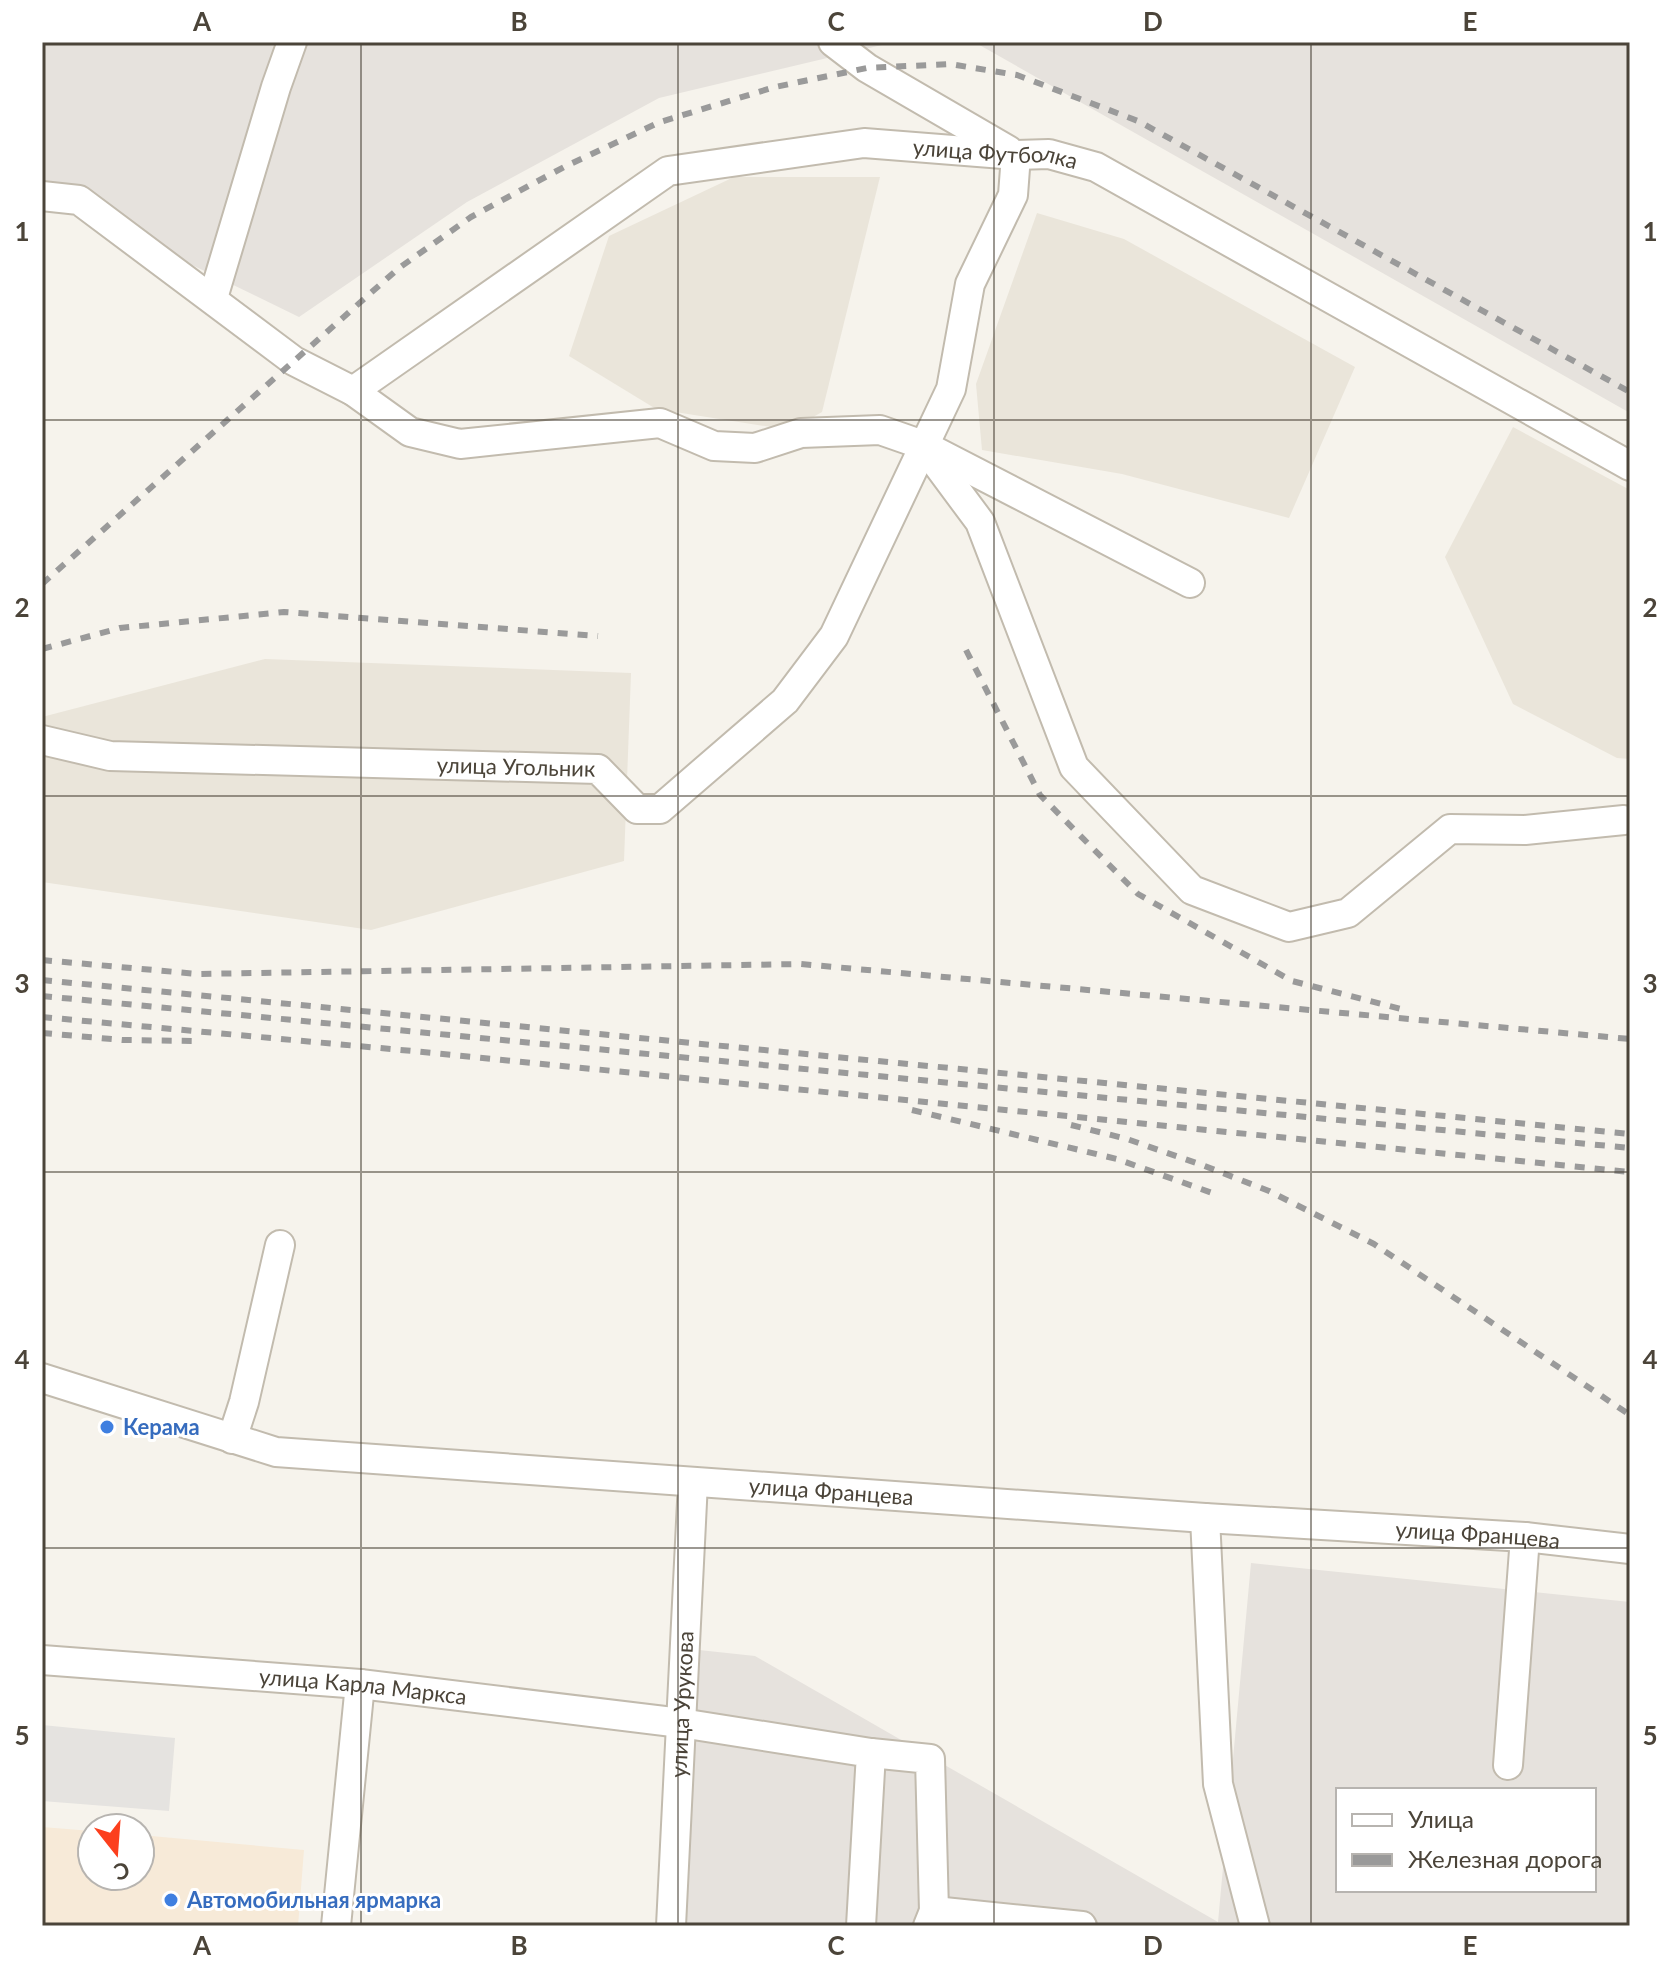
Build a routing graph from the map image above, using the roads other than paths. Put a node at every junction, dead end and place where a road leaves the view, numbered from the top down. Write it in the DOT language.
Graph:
graph roads {
  1 [pos="292,42"];
  2 [pos="833,42"];
  3 [pos="1016,155"];
  4 [pos="42,196"];
  5 [pos="213,298"];
  6 [pos="353,391"];
  7 [pos="923,445"];
  8 [pos="1630,466"];
  9 [pos="1190,583"];
  10 [pos="42,740"];
  11 [pos="1624,820"];
  12 [pos="280,1245"];
  13 [pos="42,1378"];
  14 [pos="232,1439"];
  15 [pos="693,1482"];
  16 [pos="1205,1518"];
  17 [pos="1525,1537"];
  18 [pos="1630,1549"];
  19 [pos="42,1660"];
  20 [pos="360,1684"];
  21 [pos="681,1723"];
  22 [pos="871,1753"];
  23 [pos="1508,1765"];
  24 [pos="931,1918"];
  25 [pos="971,1920"];
  26 [pos="1042,1924"];
  27 [pos="336,1926"];
  28 [pos="671,1926"];
  29 [pos="861,1926"];
  30 [pos="1082,1926"];
  31 [pos="1255,1926"];
  1 -- 5 [label="street"];
  2 -- 3 [label="street"];
  3 -- 6 [label="street, улица Футболка"];
  3 -- 7 [label="street, улица Угольник"];
  3 -- 8 [label="street, улица Футболка"];
  4 -- 5 [label="street"];
  5 -- 6 [label="street"];
  6 -- 7 [label="street"];
  7 -- 9 [label="street"];
  7 -- 10 [label="street, улица Угольник"];
  7 -- 11 [label="street"];
  12 -- 14 [label="street"];
  13 -- 14 [label="street, улица Францева"];
  14 -- 15 [label="street, улица Францева"];
  15 -- 16 [label="street, улица Францева"];
  15 -- 21 [label="street, улица Урукова"];
  16 -- 17 [label="street, улица Францева"];
  16 -- 31 [label="street"];
  17 -- 18 [label="street, улица Францева"];
  17 -- 23 [label="street"];
  19 -- 20 [label="street, улица Карла Маркса"];
  20 -- 21 [label="street, улица Карла Маркса"];
  20 -- 27 [label="street"];
  21 -- 22 [label="street, улица Карла Маркса"];
  21 -- 28 [label="street, улица Урукова"];
  22 -- 24 [label="street, улица Карла Маркса"];
  22 -- 29 [label="street"];
  24 -- 25 [label="street"];
  25 -- 26 [label="street"];
  26 -- 30 [label="street"];
}
